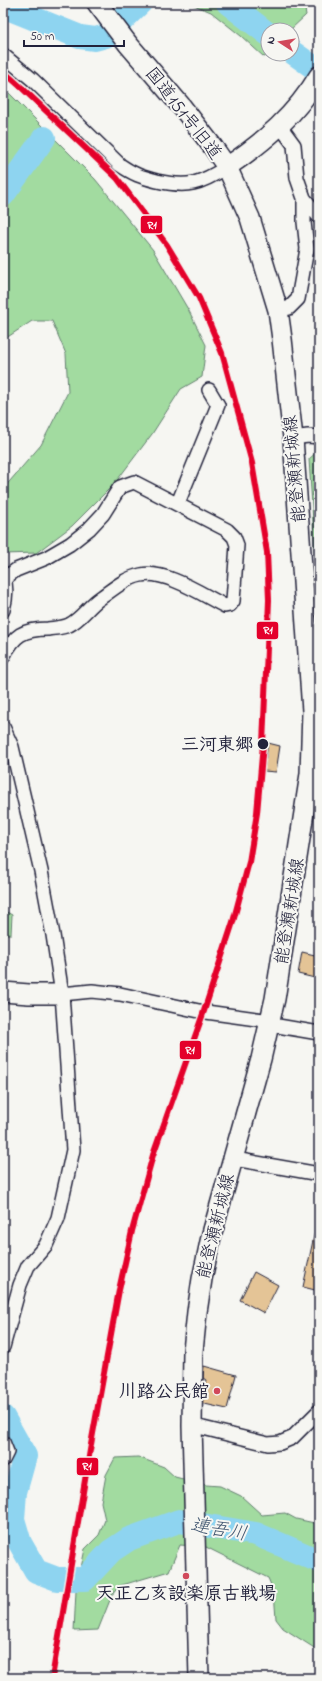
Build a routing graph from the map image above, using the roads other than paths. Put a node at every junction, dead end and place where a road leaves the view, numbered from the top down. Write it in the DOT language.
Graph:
graph roads {
  1 [pos="97,3"];
  2 [pos="3,56"];
  3 [pos="316,81"];
  4 [pos="280,126"];
  5 [pos="227,167"];
  6 [pos="304,198"];
  7 [pos="319,217"];
  8 [pos="278,310"];
  9 [pos="209,390"];
  10 [pos="319,437"];
  11 [pos="293,438"];
  12 [pos="178,503"];
  13 [pos="4,576"];
  14 [pos="3,610"];
  15 [pos="3,657"];
  16 [pos="3,727"];
  17 [pos="316,738"];
  18 [pos="3,992"];
  19 [pos="62,994"];
  20 [pos="271,1022"];
  21 [pos="319,1033"];
  22 [pos="232,1158"];
  23 [pos="319,1174"];
  24 [pos="3,1347"];
  25 [pos="319,1411"];
  26 [pos="192,1426"];
  27 [pos="3,1442"];
  28 [pos="3,1460"];
  29 [pos="199,1678"];
  1 -- 5 [label="main road, 国道151号旧道"];
  2 -- 5 [label="street"];
  3 -- 4 [label="main road"];
  4 -- 5 [label="main road"];
  4 -- 6 [label="street"];
  5 -- 8 [label="main road, 能登瀬新城線"];
  6 -- 7 [label="street"];
  6 -- 8 [label="street"];
  8 -- 11 [label="main road, 能登瀬新城線"];
  9 -- 12 [label="street"];
  10 -- 11 [label="street"];
  11 -- 17 [label="main road, 能登瀬新城線"];
  12 -- 13 [label="street"];
  12 -- 15 [label="street"];
  13 -- 14 [label="street"];
  16 -- 19 [label="street"];
  17 -- 20 [label="main road, 能登瀬新城線"];
  18 -- 19 [label="main road"];
  19 -- 20 [label="street"];
  19 -- 24 [label="street"];
  20 -- 21 [label="street"];
  20 -- 22 [label="main road, 能登瀬新城線"];
  22 -- 23 [label="street"];
  22 -- 26 [label="main road, 能登瀬新城線"];
  25 -- 26 [label="street"];
  26 -- 29 [label="main road, 能登瀬新城線"];
  27 -- 28 [label="street"];
}
